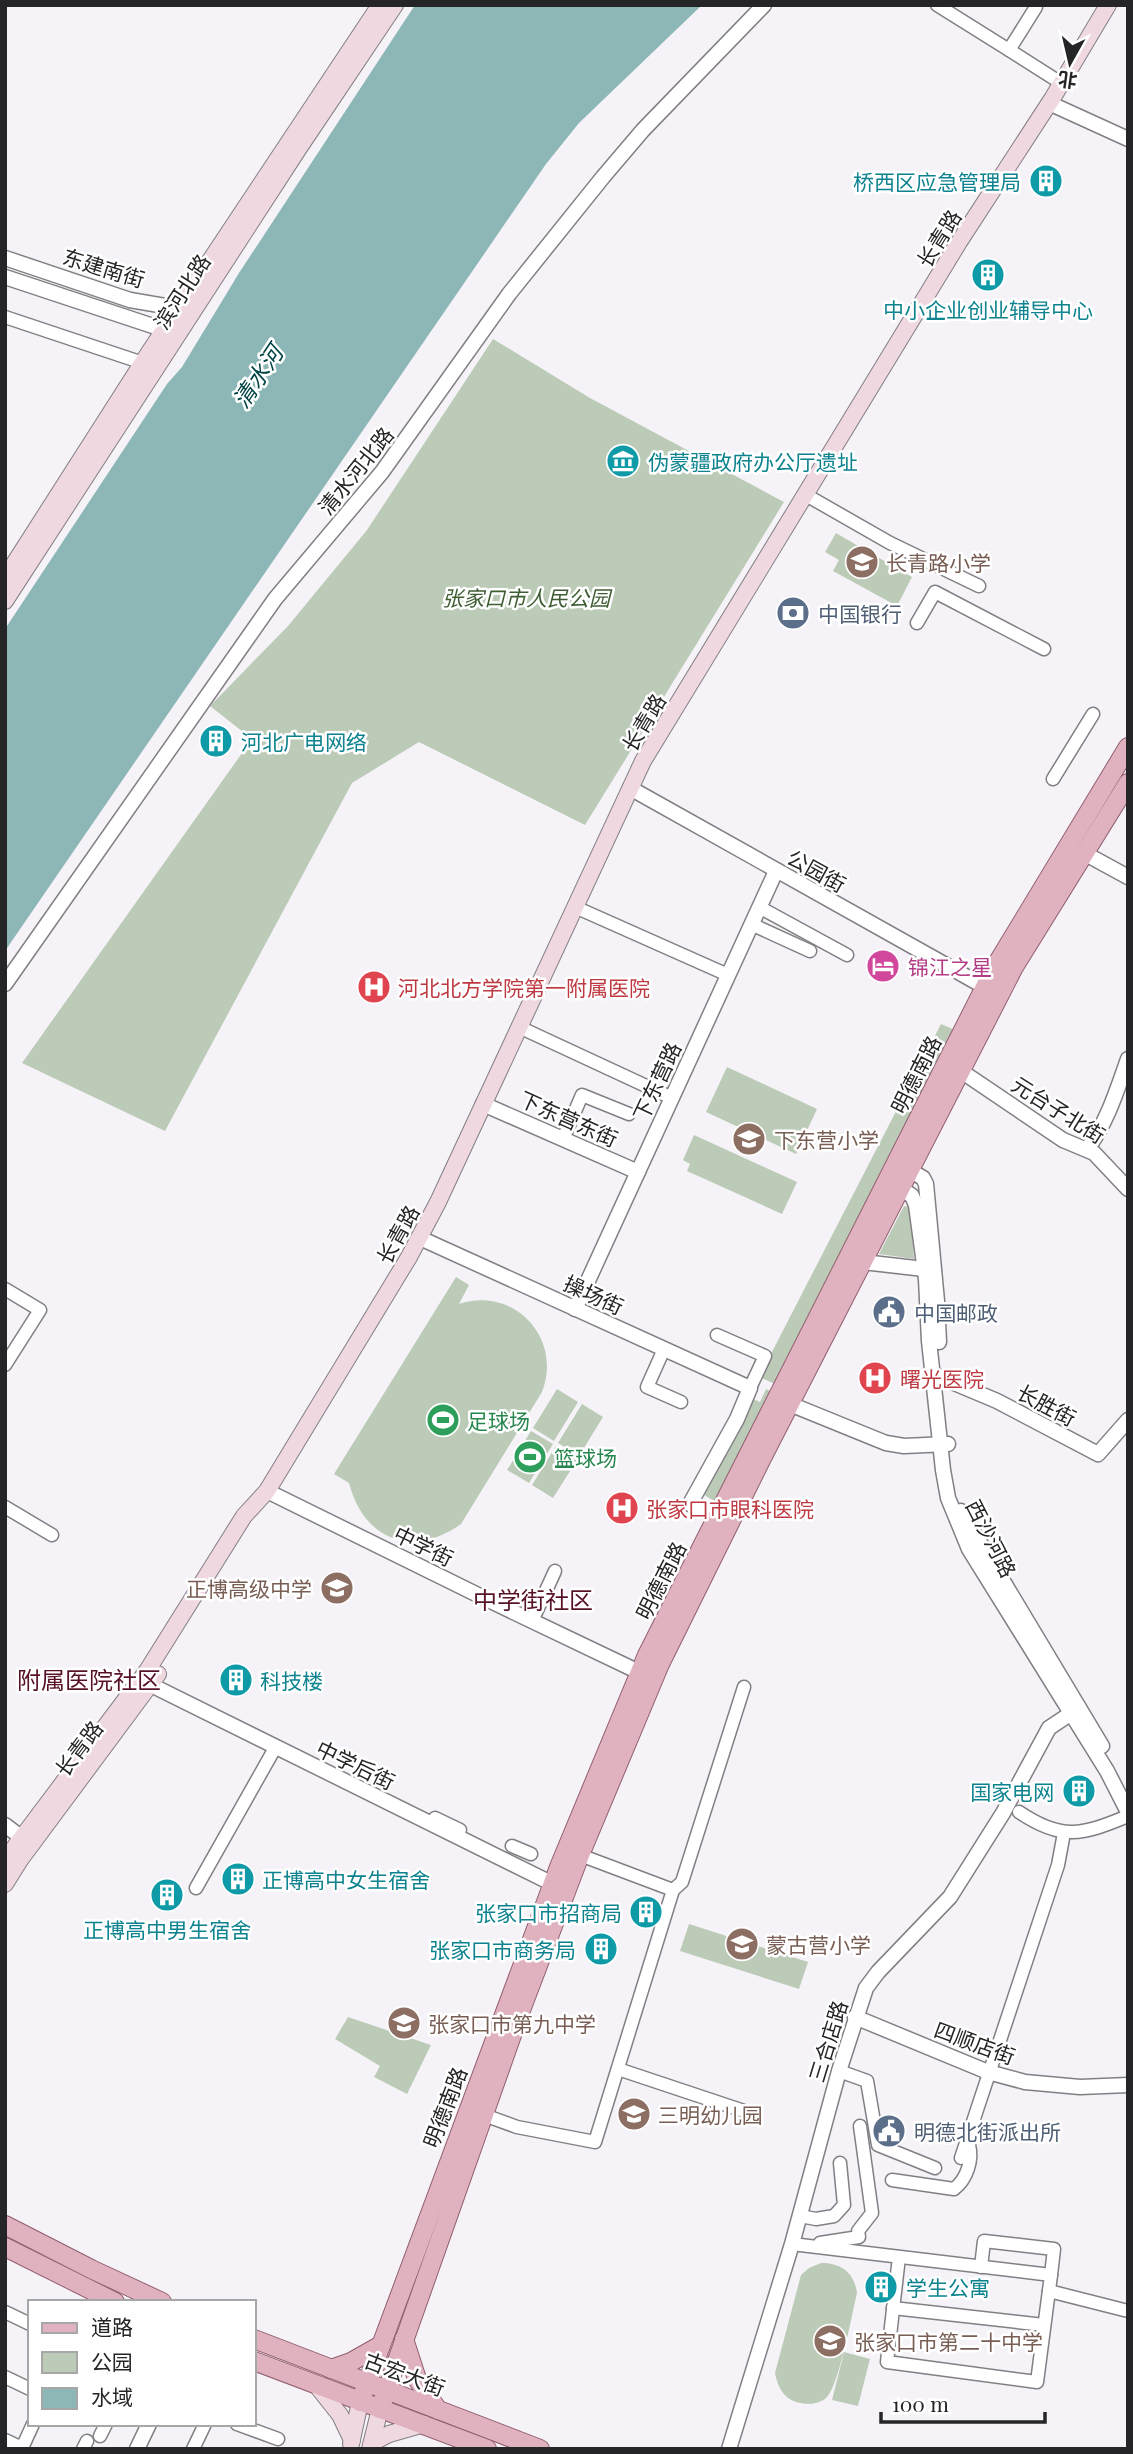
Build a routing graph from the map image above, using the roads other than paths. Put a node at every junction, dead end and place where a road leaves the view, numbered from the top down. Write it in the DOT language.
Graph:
graph roads {
  1 [pos="380,5"];
  2 [pos="395,5"];
  3 [pos="764,5"];
  4 [pos="937,5"];
  5 [pos="1108,5"];
  6 [pos="1036,7"];
  7 [pos="957,11"];
  8 [pos="1009,50"];
  9 [pos="1062,83"];
  10 [pos="1049,103"];
  11 [pos="1128,139"];
  12 [pos="5,257"];
  13 [pos="5,277"];
  14 [pos="183,315"];
  15 [pos="5,317"];
  16 [pos="171,333"];
  17 [pos="150,365"];
  18 [pos="806,495"];
  19 [pos="5,578"];
  20 [pos="979,586"];
  21 [pos="5,601"];
  22 [pos="917,623"];
  23 [pos="1044,649"];
  24 [pos="1093,714"];
  25 [pos="1128,747"];
  26 [pos="1053,779"];
  27 [pos="1128,783"];
  28 [pos="630,788"];
  29 [pos="1084,853"];
  30 [pos="776,871"];
  31 [pos="1128,877"];
  32 [pos="575,907"];
  33 [pos="759,907"];
  34 [pos="751,924"];
  35 [pos="810,951"];
  36 [pos="847,955"];
  37 [pos="728,975"];
  38 [pos="5,984"];
  39 [pos="985,986"];
  40 [pos="519,1027"];
  41 [pos="1128,1059"];
  42 [pos="961,1071"];
  43 [pos="672,1098"];
  44 [pos="483,1104"];
  45 [pos="629,1114"];
  46 [pos="563,1139"];
  47 [pos="1087,1149"];
  48 [pos="903,1166"];
  49 [pos="638,1171"];
  50 [pos="894,1183"];
  51 [pos="1128,1189"];
  52 [pos="420,1237"];
  53 [pos="863,1262"];
  54 [pos="924,1269"];
  55 [pos="5,1289"];
  56 [pos="575,1308"];
  57 [pos="717,1335"];
  58 [pos="664,1349"];
  59 [pos="5,1365"];
  60 [pos="937,1377"];
  61 [pos="750,1388"];
  62 [pos="681,1402"];
  63 [pos="790,1404"];
  64 [pos="1128,1420"];
  65 [pos="944,1444"];
  66 [pos="267,1491"];
  67 [pos="5,1507"];
  68 [pos="718,1518"];
  69 [pos="52,1535"];
  70 [pos="555,1571"];
  71 [pos="677,1614"];
  72 [pos="532,1621"];
  73 [pos="639,1672"];
  74 [pos="146,1683"];
  75 [pos="744,1688"];
  76 [pos="1075,1711"];
  77 [pos="275,1748"];
  78 [pos="1128,1793"];
  79 [pos="399,1801"];
  80 [pos="1019,1812"];
  81 [pos="1128,1814"];
  82 [pos="428,1819"];
  83 [pos="5,1825"];
  84 [pos="460,1830"];
  85 [pos="1064,1833"];
  86 [pos="26,1841"];
  87 [pos="522,1850"];
  88 [pos="5,1860"];
  89 [pos="573,1860"];
  90 [pos="513,1865"];
  91 [pos="5,1884"];
  92 [pos="553,1884"];
  93 [pos="196,1888"];
  94 [pos="673,1890"];
  95 [pos="855,2017"];
  96 [pos="618,2069"];
  97 [pos="839,2071"];
  98 [pos="988,2073"];
  99 [pos="1128,2085"];
  100 [pos="747,2112"];
  101 [pos="484,2115"];
  102 [pos="860,2126"];
  103 [pos="967,2138"];
  104 [pos="961,2158"];
  105 [pos="840,2163"];
  106 [pos="935,2168"];
  107 [pos="892,2180"];
  108 [pos="800,2216"];
  109 [pos="5,2225"];
  110 [pos="816,2244"];
  111 [pos="792,2245"];
  112 [pos="847,2245"];
  113 [pos="5,2247"];
  114 [pos="899,2258"];
  115 [pos="981,2267"];
  116 [pos="1051,2275"];
  117 [pos="406,2276"];
  118 [pos="424,2282"];
  119 [pos="1049,2291"];
  120 [pos="111,2300"];
  121 [pos="158,2300"];
  122 [pos="893,2308"];
  123 [pos="5,2312"];
  124 [pos="1128,2312"];
  125 [pos="28,2323"];
  126 [pos="1044,2325"];
  127 [pos="404,2339"];
  128 [pos="256,2340"];
  129 [pos="381,2345"];
  130 [pos="256,2362"];
  131 [pos="331,2369"];
  132 [pos="5,2377"];
  133 [pos="367,2383"];
  134 [pos="317,2386"];
  135 [pos="28,2388"];
  136 [pos="386,2389"];
  137 [pos="360,2402"];
  138 [pos="380,2409"];
  139 [pos="438,2410"];
  140 [pos="424,2424"];
  141 [pos="32,2426"];
  142 [pos="148,2426"];
  143 [pos="204,2426"];
  144 [pos="242,2426"];
  145 [pos="278,2439"];
  146 [pos="5,2440"];
  147 [pos="350,2444"];
  148 [pos="371,2446"];
  149 [pos="21,2448"];
  150 [pos="137,2449"];
  151 [pos="193,2449"];
  152 [pos="487,2449"];
  153 [pos="540,2449"];
  154 [pos="729,2449"];
  1 -- 14 [label="main road, 滨河北路"];
  2 -- 14 [label="main road, 滨河北路"];
  3 -- 38 [label="street, 清水河北路"];
  4 -- 7 [label="street"];
  5 -- 9 [label="main road, 长青路"];
  6 -- 8 [label="street"];
  7 -- 8 [label="street"];
  8 -- 9 [label="street"];
  9 -- 10 [label="main road, 长青路"];
  10 -- 11 [label="street"];
  10 -- 18 [label="main road, 长青路"];
  12 -- 14 [label="street, 东建南街"];
  13 -- 16 [label="street, 东建南街"];
  14 -- 16 [label="main road, 滨河北路"];
  15 -- 17 [label="street"];
  16 -- 17 [label="main road, 滨河北路"];
  17 -- 19 [label="main road, 滨河北路"];
  17 -- 21 [label="main road, 滨河北路"];
  18 -- 20 [label="street"];
  18 -- 28 [label="main road, 长青路"];
  22 -- 23 [label="street"];
  24 -- 26 [label="street"];
  25 -- 39 [label="main road, 明德南路"];
  27 -- 29 [label="main road, 明德南路"];
  28 -- 30 [label="street, 公园街"];
  28 -- 32 [label="main road, 长青路"];
  29 -- 31 [label="street"];
  29 -- 42 [label="main road, 明德南路"];
  30 -- 33 [label="street, 下东营路"];
  30 -- 39 [label="street, 公园街"];
  32 -- 37 [label="street"];
  32 -- 40 [label="main road, 长青路"];
  33 -- 34 [label="street, 下东营路"];
  33 -- 36 [label="street"];
  34 -- 35 [label="street"];
  34 -- 37 [label="street, 下东营路"];
  37 -- 43 [label="street, 下东营路"];
  39 -- 48 [label="main road, 明德南路"];
  40 -- 43 [label="street"];
  40 -- 44 [label="main road, 长青路"];
  41 -- 47 [label="street"];
  42 -- 47 [label="street, 元台子北街"];
  42 -- 48 [label="main road, 明德南路"];
  43 -- 49 [label="street, 下东营路"];
  44 -- 46 [label="street, 下东营东街"];
  44 -- 52 [label="main road, 长青路"];
  45 -- 46 [label="street"];
  46 -- 49 [label="street, 下东营东街"];
  47 -- 51 [label="street, 元台子北街"];
  48 -- 50 [label="main road, 明德南路"];
  48 -- 60 [label="street, 西沙河路"];
  49 -- 56 [label="street, 下东营路"];
  50 -- 53 [label="main road, 明德南路"];
  50 -- 54 [label="street, 西沙河路"];
  50 -- 68 [label="main road, 明德南路"];
  52 -- 56 [label="street, 操场街"];
  52 -- 66 [label="main road, 长青路"];
  53 -- 54 [label="street"];
  53 -- 63 [label="main road, 明德南路"];
  54 -- 60 [label="street, 西沙河路"];
  55 -- 59 [label="street"];
  56 -- 58 [label="street, 操场街"];
  57 -- 61 [label="street"];
  58 -- 61 [label="street, 操场街"];
  58 -- 62 [label="street"];
  60 -- 64 [label="street, 长胜街"];
  60 -- 65 [label="street, 西沙河路"];
  61 -- 68 [label="street"];
  63 -- 65 [label="street"];
  63 -- 71 [label="main road, 明德南路"];
  65 -- 76 [label="street, 西沙河路"];
  66 -- 72 [label="street, 中学街"];
  66 -- 74 [label="main road, 长青路"];
  67 -- 69 [label="street"];
  68 -- 71 [label="main road, 明德南路"];
  70 -- 72 [label="street"];
  71 -- 73 [label="main road, 明德南路"];
  71 -- 89 [label="main road, 明德南路"];
  72 -- 73 [label="street, 中学街"];
  73 -- 89 [label="main road, 明德南路"];
  74 -- 77 [label="street, 中学后街"];
  74 -- 86 [label="main road, 长青路"];
  75 -- 94 [label="street"];
  76 -- 78 [label="street, 西沙河路"];
  76 -- 81 [label="street, 西沙河路"];
  76 -- 95 [label="street, 三合店路"];
  77 -- 82 [label="street, 中学后街"];
  77 -- 93 [label="street"];
  79 -- 82 [label="street"];
  80 -- 85 [label="street"];
  81 -- 85 [label="street"];
  82 -- 84 [label="street"];
  82 -- 90 [label="street, 中学后街"];
  83 -- 86 [label="street"];
  85 -- 98 [label="street"];
  86 -- 88 [label="main road, 长青路"];
  86 -- 91 [label="main road, 长青路"];
  87 -- 90 [label="street"];
  89 -- 92 [label="main road, 明德南路"];
  89 -- 94 [label="street"];
  89 -- 101 [label="main road, 明德南路"];
  90 -- 92 [label="street, 中学后街"];
  92 -- 117 [label="main road, 明德南路"];
  94 -- 96 [label="street"];
  95 -- 97 [label="street, 三合店路"];
  95 -- 98 [label="street, 四顺店街"];
  96 -- 100 [label="street"];
  96 -- 101 [label="street"];
  97 -- 106 [label="street"];
  97 -- 108 [label="street, 三合店路"];
  98 -- 99 [label="street, 四顺店街"];
  98 -- 103 [label="street"];
  101 -- 118 [label="main road, 明德南路"];
  102 -- 112 [label="street"];
  103 -- 104 [label="street"];
  103 -- 107 [label="street"];
  105 -- 108 [label="street"];
  108 -- 111 [label="street, 三合店路"];
  109 -- 121 [label="main road"];
  110 -- 112 [label="street"];
  111 -- 112 [label="street"];
  111 -- 154 [label="street, 三合店路"];
  112 -- 114 [label="street"];
  113 -- 120 [label="main road"];
  114 -- 115 [label="street"];
  114 -- 122 [label="street"];
  115 -- 116 [label="street"];
  115 -- 116 [label="street"];
  116 -- 119 [label="street"];
  117 -- 118 [label="main road"];
  117 -- 129 [label="main road, 明德南路"];
  118 -- 127 [label="main road, 明德南路"];
  119 -- 124 [label="street"];
  119 -- 126 [label="street"];
  122 -- 126 [label="street"];
  122 -- 126 [label="street"];
  123 -- 125 [label="street"];
  127 -- 136 [label="main road, 明德南路"];
  127 -- 139 [label="main road"];
  128 -- 131 [label="main road, 古宏大街"];
  129 -- 131 [label="main road"];
  129 -- 133 [label="main road, 明德南路"];
  130 -- 134 [label="main road, 古宏大街"];
  131 -- 133 [label="main road, 古宏大街"];
  132 -- 135 [label="street"];
  133 -- 136 [label="main road, 古宏大街"];
  133 -- 137 [label="main road, 明德南路"];
  134 -- 137 [label="main road, 古宏大街"];
  134 -- 147 [label="main road"];
  136 -- 138 [label="main road, 明德南路"];
  136 -- 139 [label="main road, 古宏大街"];
  137 -- 138 [label="main road, 古宏大街"];
  137 -- 147 [label="main road"];
  138 -- 140 [label="main road, 古宏大街"];
  138 -- 148 [label="main road"];
  139 -- 153 [label="main road, 古宏大街"];
  140 -- 148 [label="main road"];
  140 -- 152 [label="main road, 古宏大街"];
  141 -- 149 [label="street"];
  142 -- 150 [label="street"];
  143 -- 151 [label="street"];
  144 -- 145 [label="street"];
  146 -- 149 [label="street"];
}
